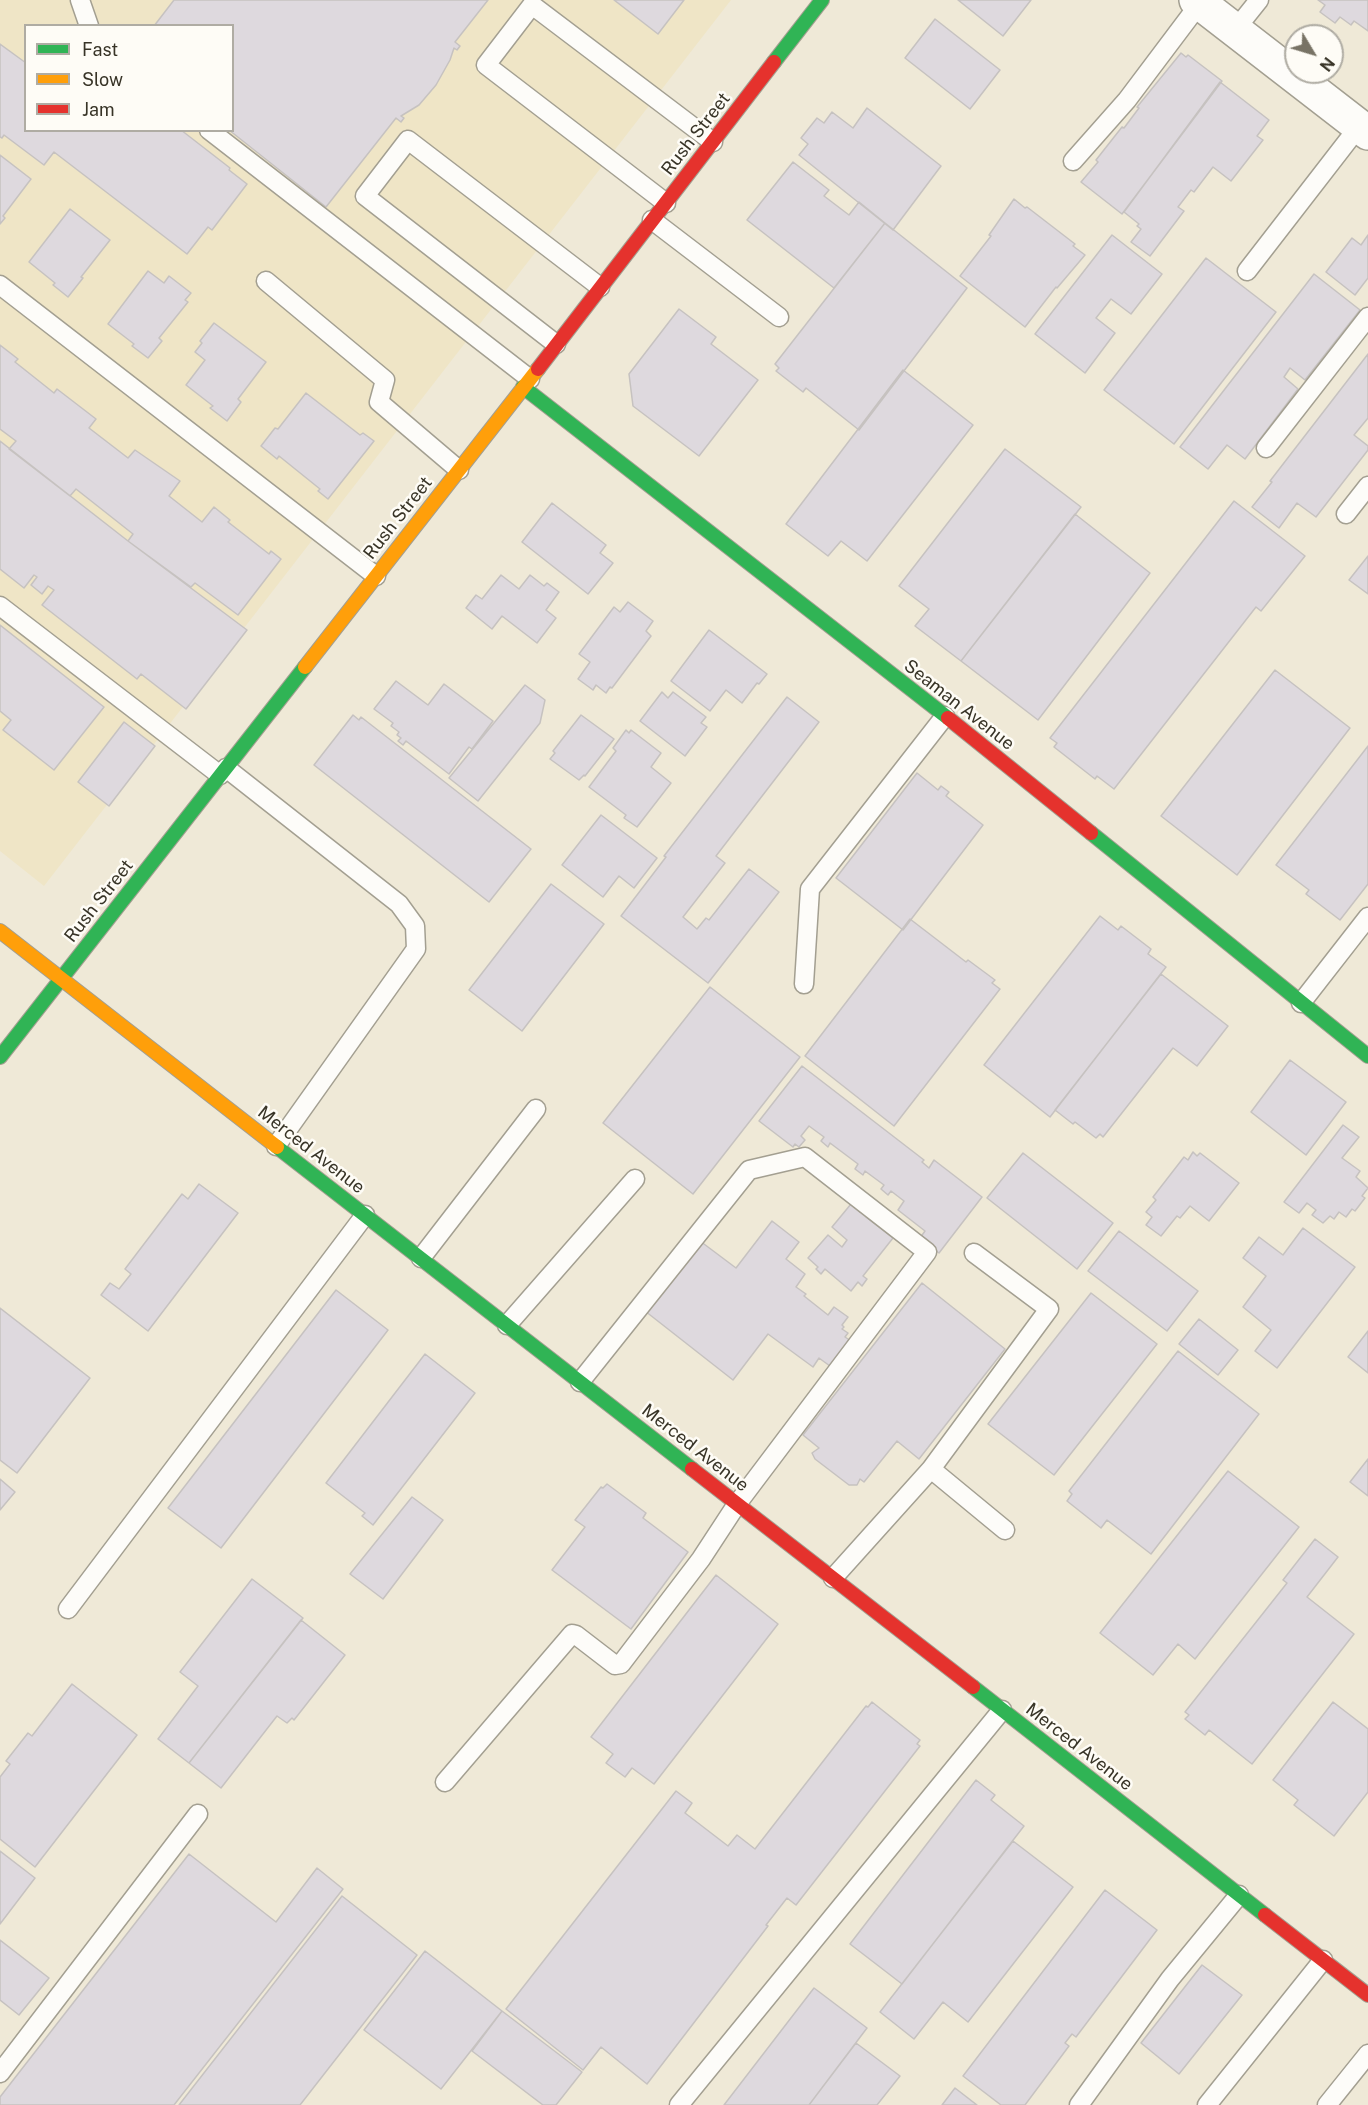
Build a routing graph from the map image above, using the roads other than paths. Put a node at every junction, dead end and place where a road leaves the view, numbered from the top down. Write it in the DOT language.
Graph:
graph roads {
  1 [pos="80,0"];
  2 [pos="1258,0"];
  3 [pos="1198,1"];
  4 [pos="816,2"];
  5 [pos="88,24"];
  6 [pos="1235,30"];
  7 [pos="1364,129"];
  8 [pos="212,132"];
  9 [pos="713,142"];
  10 [pos="1073,161"];
  11 [pos="666,203"];
  12 [pos="652,220"];
  13 [pos="1247,271"];
  14 [pos="266,281"];
  15 [pos="0,285"];
  16 [pos="600,287"];
  17 [pos="779,317"];
  18 [pos="1368,317"];
  19 [pos="556,344"];
  20 [pos="526,383"];
  21 [pos="1266,448"];
  22 [pos="459,470"];
  23 [pos="1368,486"];
  24 [pos="1346,514"];
  25 [pos="375,576"];
  26 [pos="0,606"];
  27 [pos="945,716"];
  28 [pos="223,772"];
  29 [pos="1368,917"];
  30 [pos="0,931"];
  31 [pos="61,978"];
  32 [pos="804,984"];
  33 [pos="1300,1003"];
  34 [pos="1368,1056"];
  35 [pos="0,1057"];
  36 [pos="537,1109"];
  37 [pos="276,1146"];
  38 [pos="635,1179"];
  39 [pos="365,1215"];
  40 [pos="974,1253"];
  41 [pos="421,1258"];
  42 [pos="507,1325"];
  43 [pos="580,1382"];
  44 [pos="931,1469"];
  45 [pos="737,1504"];
  46 [pos="1005,1530"];
  47 [pos="833,1578"];
  48 [pos="68,1609"];
  49 [pos="1002,1710"];
  50 [pos="445,1782"];
  51 [pos="198,1814"];
  52 [pos="1239,1895"];
  53 [pos="1323,1960"];
  54 [pos="1368,1995"];
  55 [pos="1368,2054"];
  56 [pos="0,2073"];
  57 [pos="679,2105"];
  58 [pos="1079,2105"];
  59 [pos="1207,2105"];
  60 [pos="1328,2105"];
  1 -- 5 [label="lane"];
  2 -- 6 [label="lane"];
  3 -- 6 [label="street"];
  3 -- 10 [label="lane"];
  4 -- 9 [label="street, Rush Street"];
  6 -- 7 [label="street"];
  7 -- 13 [label="lane"];
  8 -- 20 [label="lane"];
  9 -- 11 [label="street, Rush Street"];
  9 -- 11 [label="lane"];
  11 -- 12 [label="street, Rush Street"];
  12 -- 16 [label="street, Rush Street"];
  12 -- 17 [label="lane"];
  14 -- 22 [label="lane"];
  15 -- 25 [label="lane"];
  16 -- 19 [label="street, Rush Street"];
  16 -- 19 [label="lane"];
  18 -- 21 [label="lane"];
  19 -- 20 [label="street, Rush Street"];
  20 -- 22 [label="street, Rush Street"];
  20 -- 27 [label="street, Seaman Avenue"];
  22 -- 25 [label="street, Rush Street"];
  23 -- 24 [label="lane"];
  25 -- 28 [label="street, Rush Street"];
  26 -- 28 [label="lane"];
  27 -- 32 [label="lane"];
  27 -- 33 [label="street, Seaman Avenue"];
  28 -- 31 [label="street, Rush Street"];
  28 -- 37 [label="lane"];
  29 -- 33 [label="lane"];
  30 -- 31 [label="street, Merced Avenue"];
  31 -- 35 [label="street, Rush Street"];
  31 -- 37 [label="street, Merced Avenue"];
  33 -- 34 [label="street, Seaman Avenue"];
  36 -- 41 [label="lane"];
  37 -- 39 [label="street, Merced Avenue"];
  38 -- 42 [label="lane"];
  39 -- 41 [label="street, Merced Avenue"];
  39 -- 48 [label="lane"];
  40 -- 44 [label="lane"];
  41 -- 42 [label="street, Merced Avenue"];
  42 -- 43 [label="street, Merced Avenue"];
  43 -- 45 [label="street, Merced Avenue"];
  43 -- 45 [label="lane"];
  44 -- 46 [label="lane"];
  44 -- 47 [label="lane"];
  45 -- 47 [label="street, Merced Avenue"];
  45 -- 50 [label="lane"];
  47 -- 49 [label="street, Merced Avenue"];
  49 -- 52 [label="street, Merced Avenue"];
  49 -- 57 [label="lane"];
  51 -- 56 [label="lane"];
  52 -- 53 [label="street, Merced Avenue"];
  52 -- 58 [label="lane"];
  53 -- 54 [label="street, Merced Avenue"];
  53 -- 59 [label="lane"];
  55 -- 60 [label="lane"];
}
